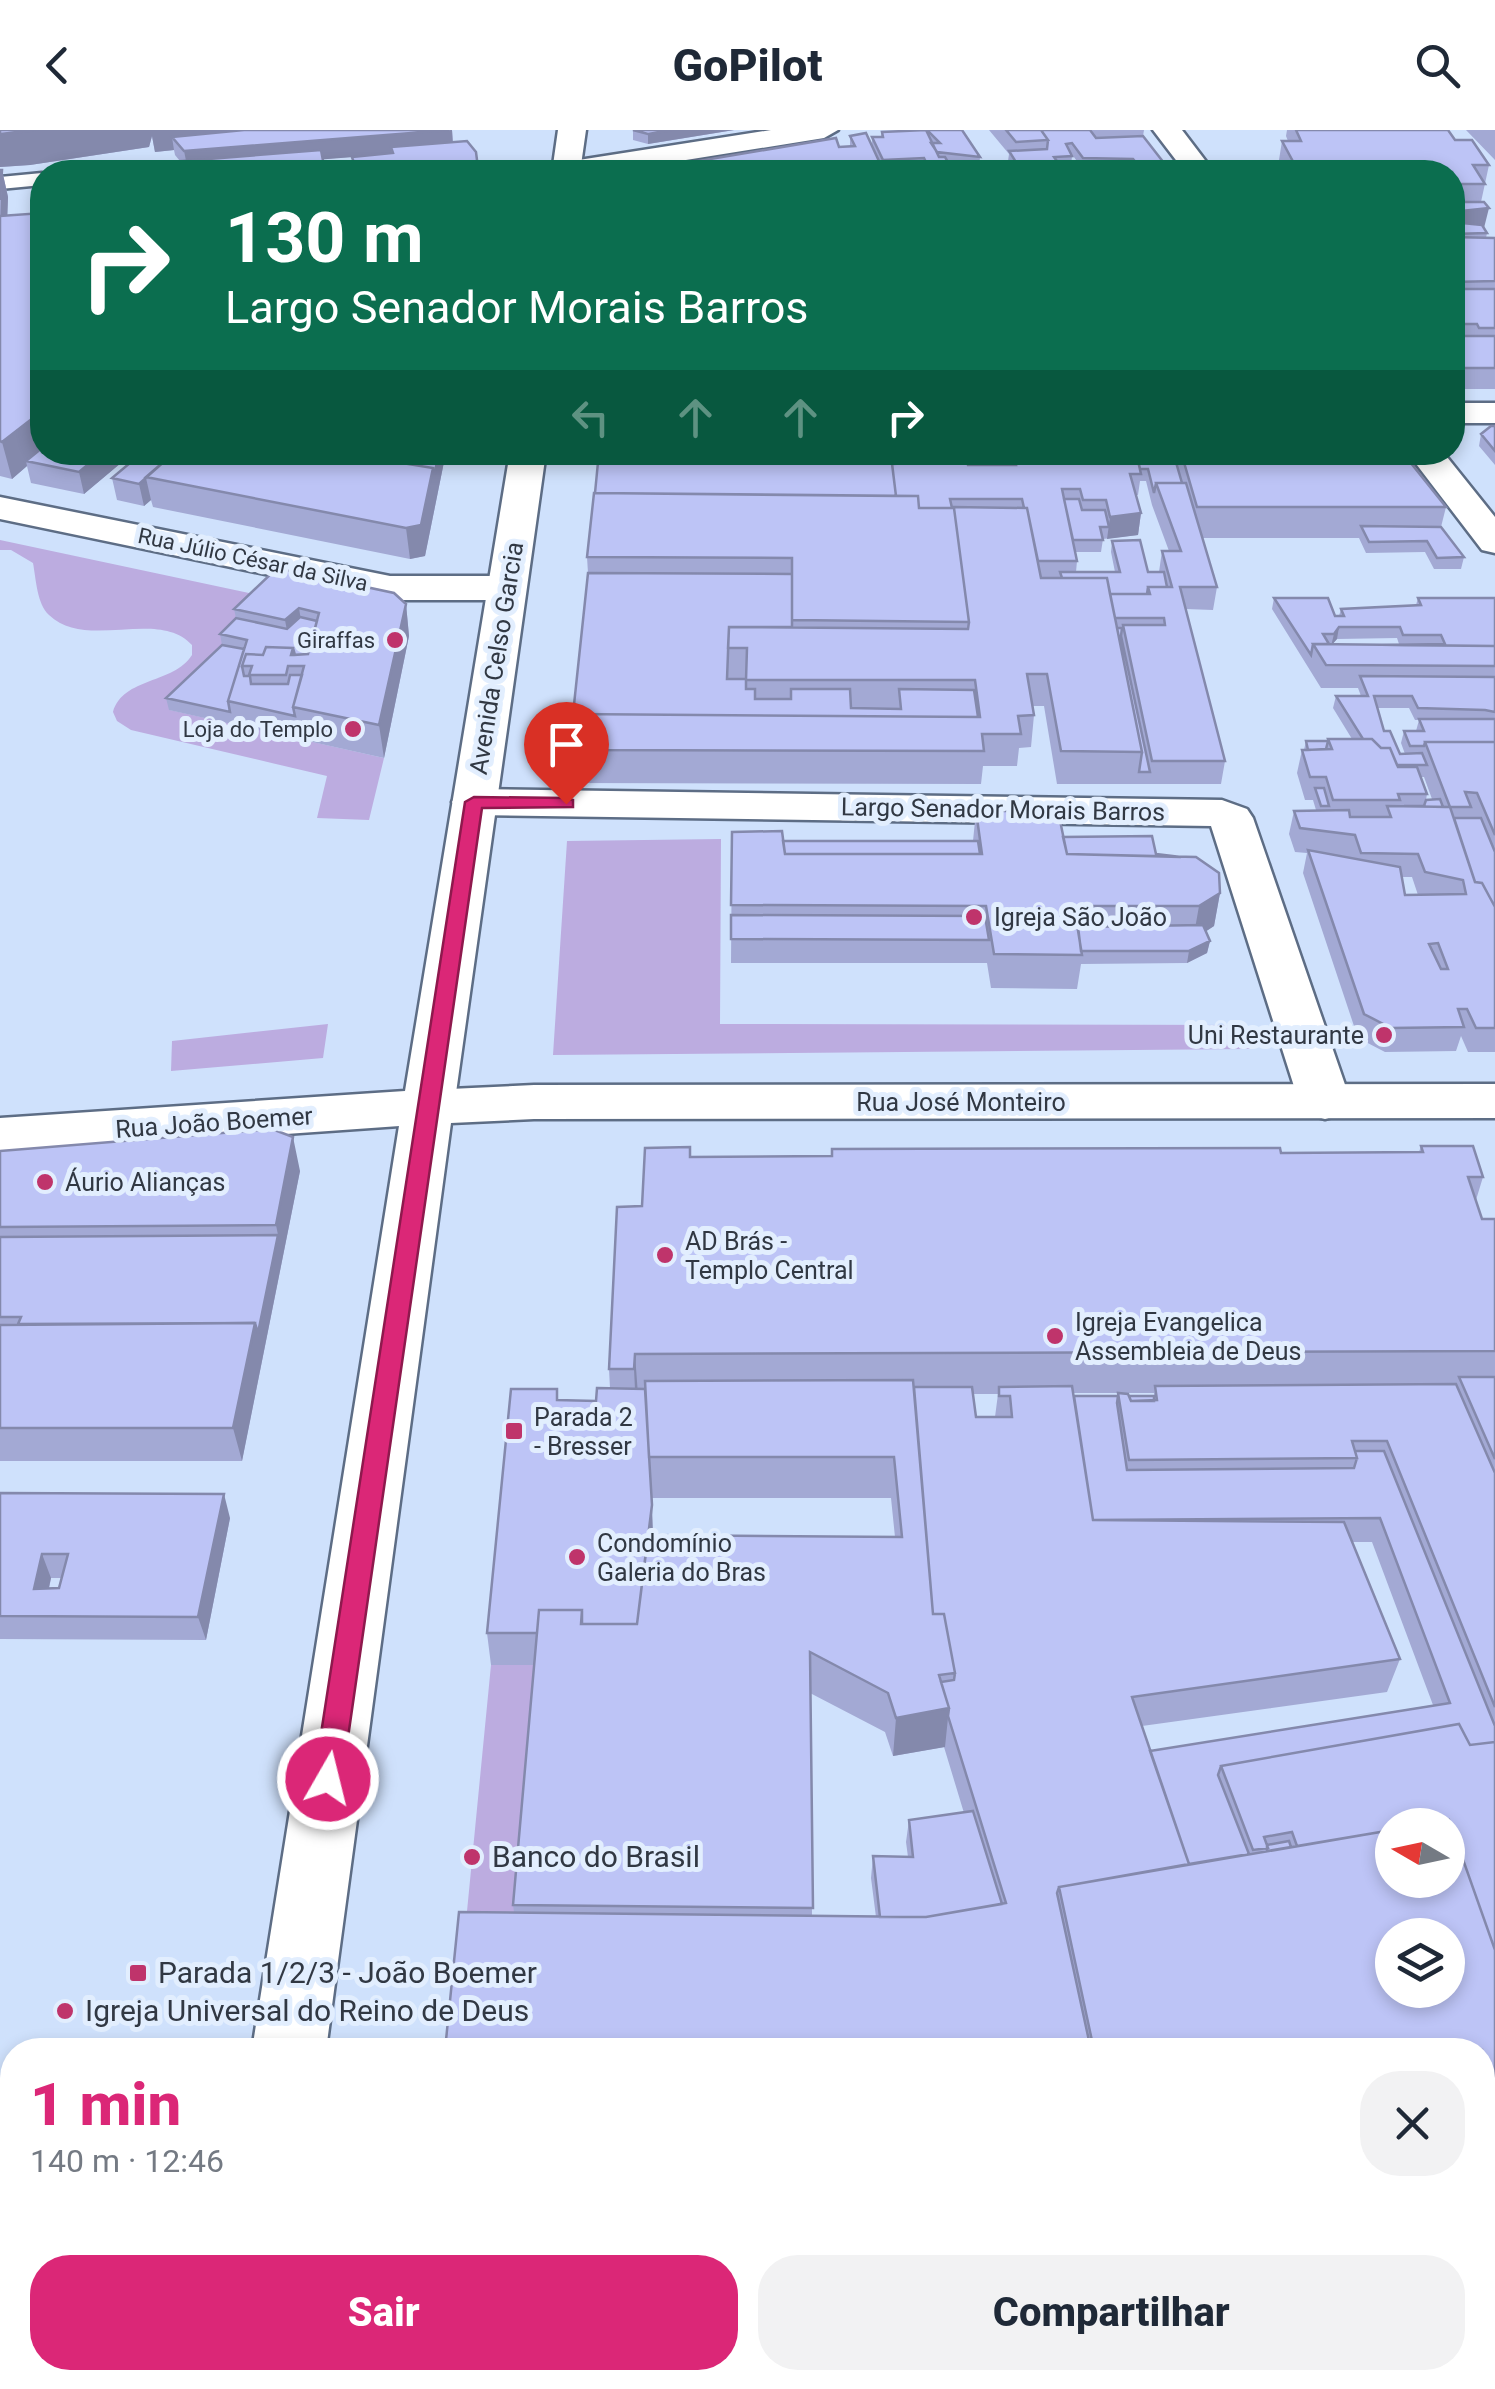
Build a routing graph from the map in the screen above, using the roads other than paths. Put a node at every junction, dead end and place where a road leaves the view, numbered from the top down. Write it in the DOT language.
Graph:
graph roads {
  1 [pos="572,130"];
  2 [pos="824,130"];
  3 [pos="1167,130"];
  4 [pos="568,160"];
  5 [pos="640,160"];
  6 [pos="1191,160"];
  7 [pos="30,180"];
  8 [pos="0,182"];
  9 [pos="1465,413"];
  10 [pos="1495,413"];
  11 [pos="526,465"];
  12 [pos="1434,465"];
  13 [pos="0,508"];
  14 [pos="1495,542"];
  15 [pos="507,588"];
  16 [pos="474,802"];
  17 [pos="1495,1101"];
  18 [pos="1325,1102"];
  19 [pos="428,1107"];
  20 [pos="0,1136"];
  21 [pos="291,2038"];
  1 -- 4 [label="main road"];
  2 -- 5 [label="main road"];
  3 -- 6 [label="main road"];
  7 -- 8 [label="lane"];
  9 -- 10 [label="main road"];
  11 -- 15 [label="main road, Avenida Celso Garcia"];
  12 -- 14 [label="main road"];
  13 -- 15 [label="main road, Rua Júlio César da Silva"];
  15 -- 16 [label="main road, Avenida Celso Garcia"];
  16 -- 18 [label="main road, Largo Senador Morais Barros"];
  16 -- 19 [label="main road, Avenida Celso Garcia"];
  17 -- 18 [label="main road, Rua José Monteiro"];
  18 -- 19 [label="main road, Rua José Monteiro"];
  19 -- 20 [label="main road, Rua João Boemer"];
  19 -- 21 [label="main road, Avenida Celso Garcia"];
}
